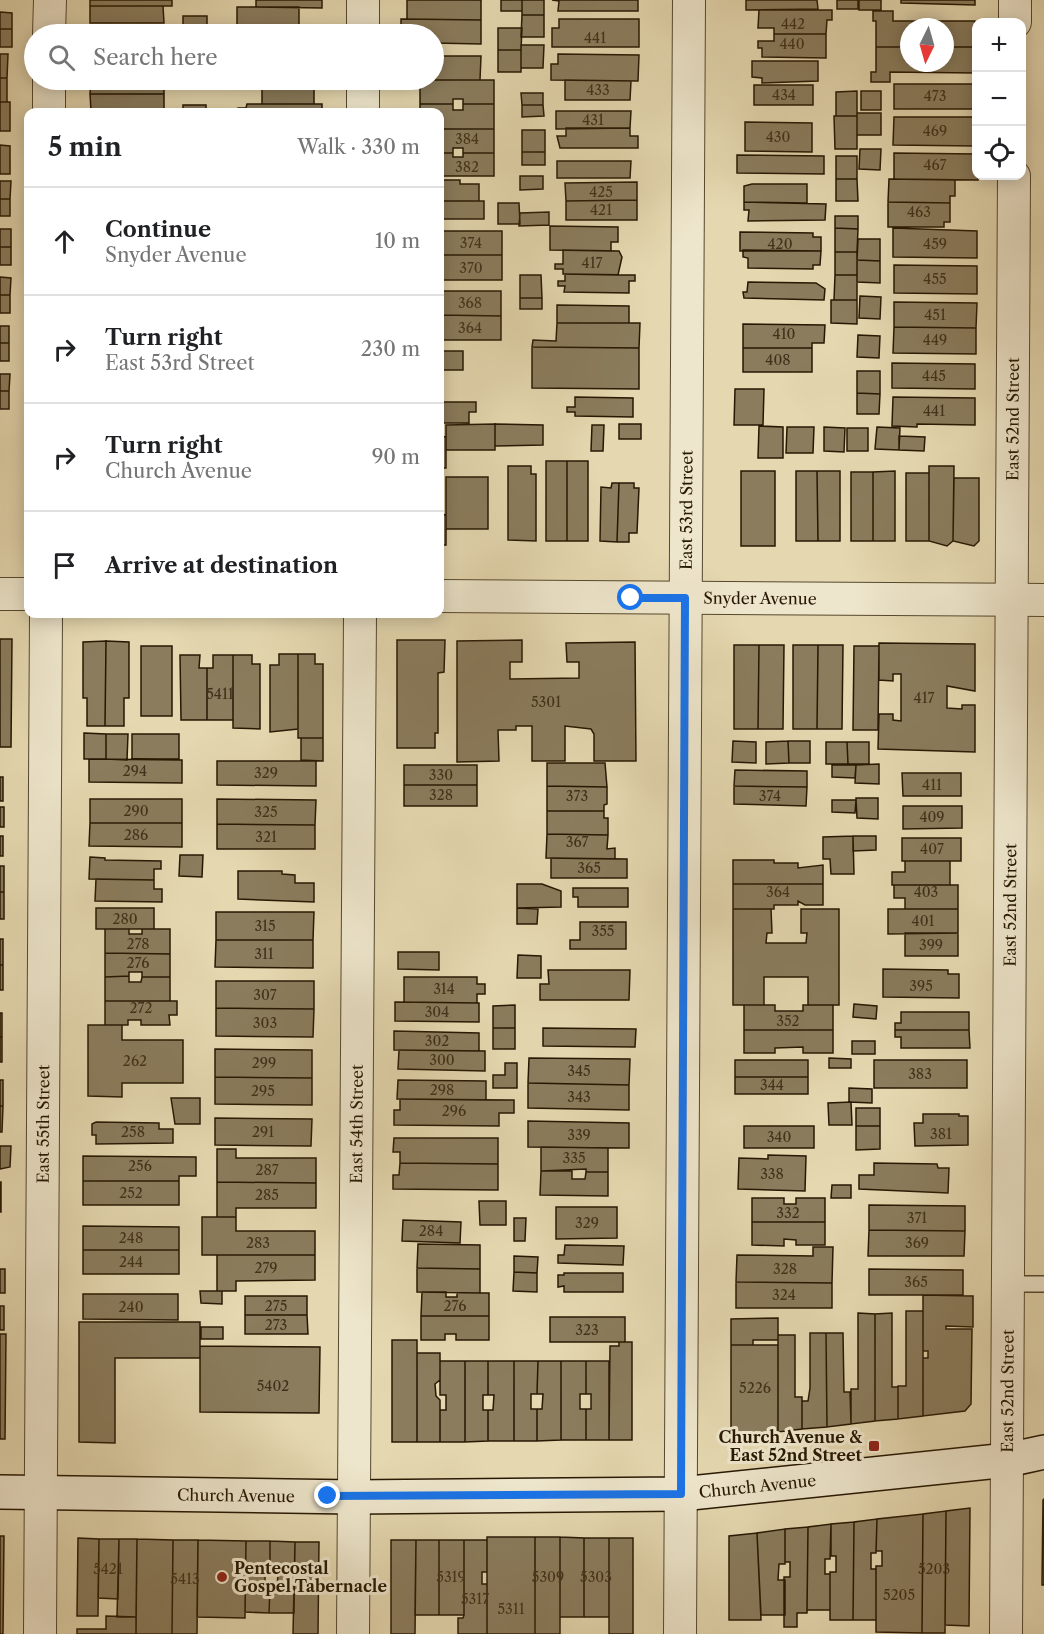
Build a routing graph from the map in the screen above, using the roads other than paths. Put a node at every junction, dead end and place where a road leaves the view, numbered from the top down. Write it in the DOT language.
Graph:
graph roads {
  1 [pos="50,0"];
  2 [pos="363,0"];
  3 [pos="689,0"];
  4 [pos="1015,0"];
  5 [pos="1015,18"];
  6 [pos="50,24"];
  7 [pos="363,24"];
  8 [pos="49,90"];
  9 [pos="363,90"];
  10 [pos="49,108"];
  11 [pos="363,108"];
  12 [pos="1014,180"];
  13 [pos="0,594"];
  14 [pos="24,594"];
  15 [pos="444,596"];
  16 [pos="685,598"];
  17 [pos="1011,600"];
  18 [pos="1044,600"];
  19 [pos="46,618"];
  20 [pos="360,618"];
  21 [pos="1007,1284"];
  22 [pos="1044,1284"];
  23 [pos="1044,1452"];
  24 [pos="1008,1460"];
  25 [pos="0,1492"];
  26 [pos="41,1493"];
  27 [pos="681,1494"];
  28 [pos="354,1497"];
  29 [pos="40,1634"];
  30 [pos="353,1634"];
  31 [pos="680,1634"];
  32 [pos="1006,1634"];
  1 -- 6 [label="street"];
  2 -- 7 [label="street"];
  3 -- 16 [label="street, East 53rd Street"];
  4 -- 5 [label="street"];
  8 -- 10 [label="street"];
  9 -- 11 [label="street"];
  12 -- 17 [label="street, East 52nd Street"];
  13 -- 14 [label="street"];
  15 -- 16 [label="street, Snyder Avenue"];
  16 -- 17 [label="street, Snyder Avenue"];
  16 -- 27 [label="street, East 53rd Street"];
  17 -- 18 [label="street, Snyder Avenue"];
  17 -- 21 [label="street, East 52nd Street"];
  19 -- 26 [label="street, East 55th Street"];
  20 -- 28 [label="street, East 54th Street"];
  21 -- 22 [label="lane"];
  21 -- 24 [label="street, East 52nd Street"];
  23 -- 24 [label="main road, Church Avenue"];
  24 -- 27 [label="main road, Church Avenue"];
  24 -- 32 [label="street, East 52nd Street"];
  25 -- 26 [label="main road, Church Avenue"];
  26 -- 28 [label="main road, Church Avenue"];
  26 -- 29 [label="street, East 55th Street"];
  27 -- 28 [label="main road, Church Avenue"];
  27 -- 31 [label="street, East 53rd Street"];
  28 -- 30 [label="street, East 54th Street"];
}
